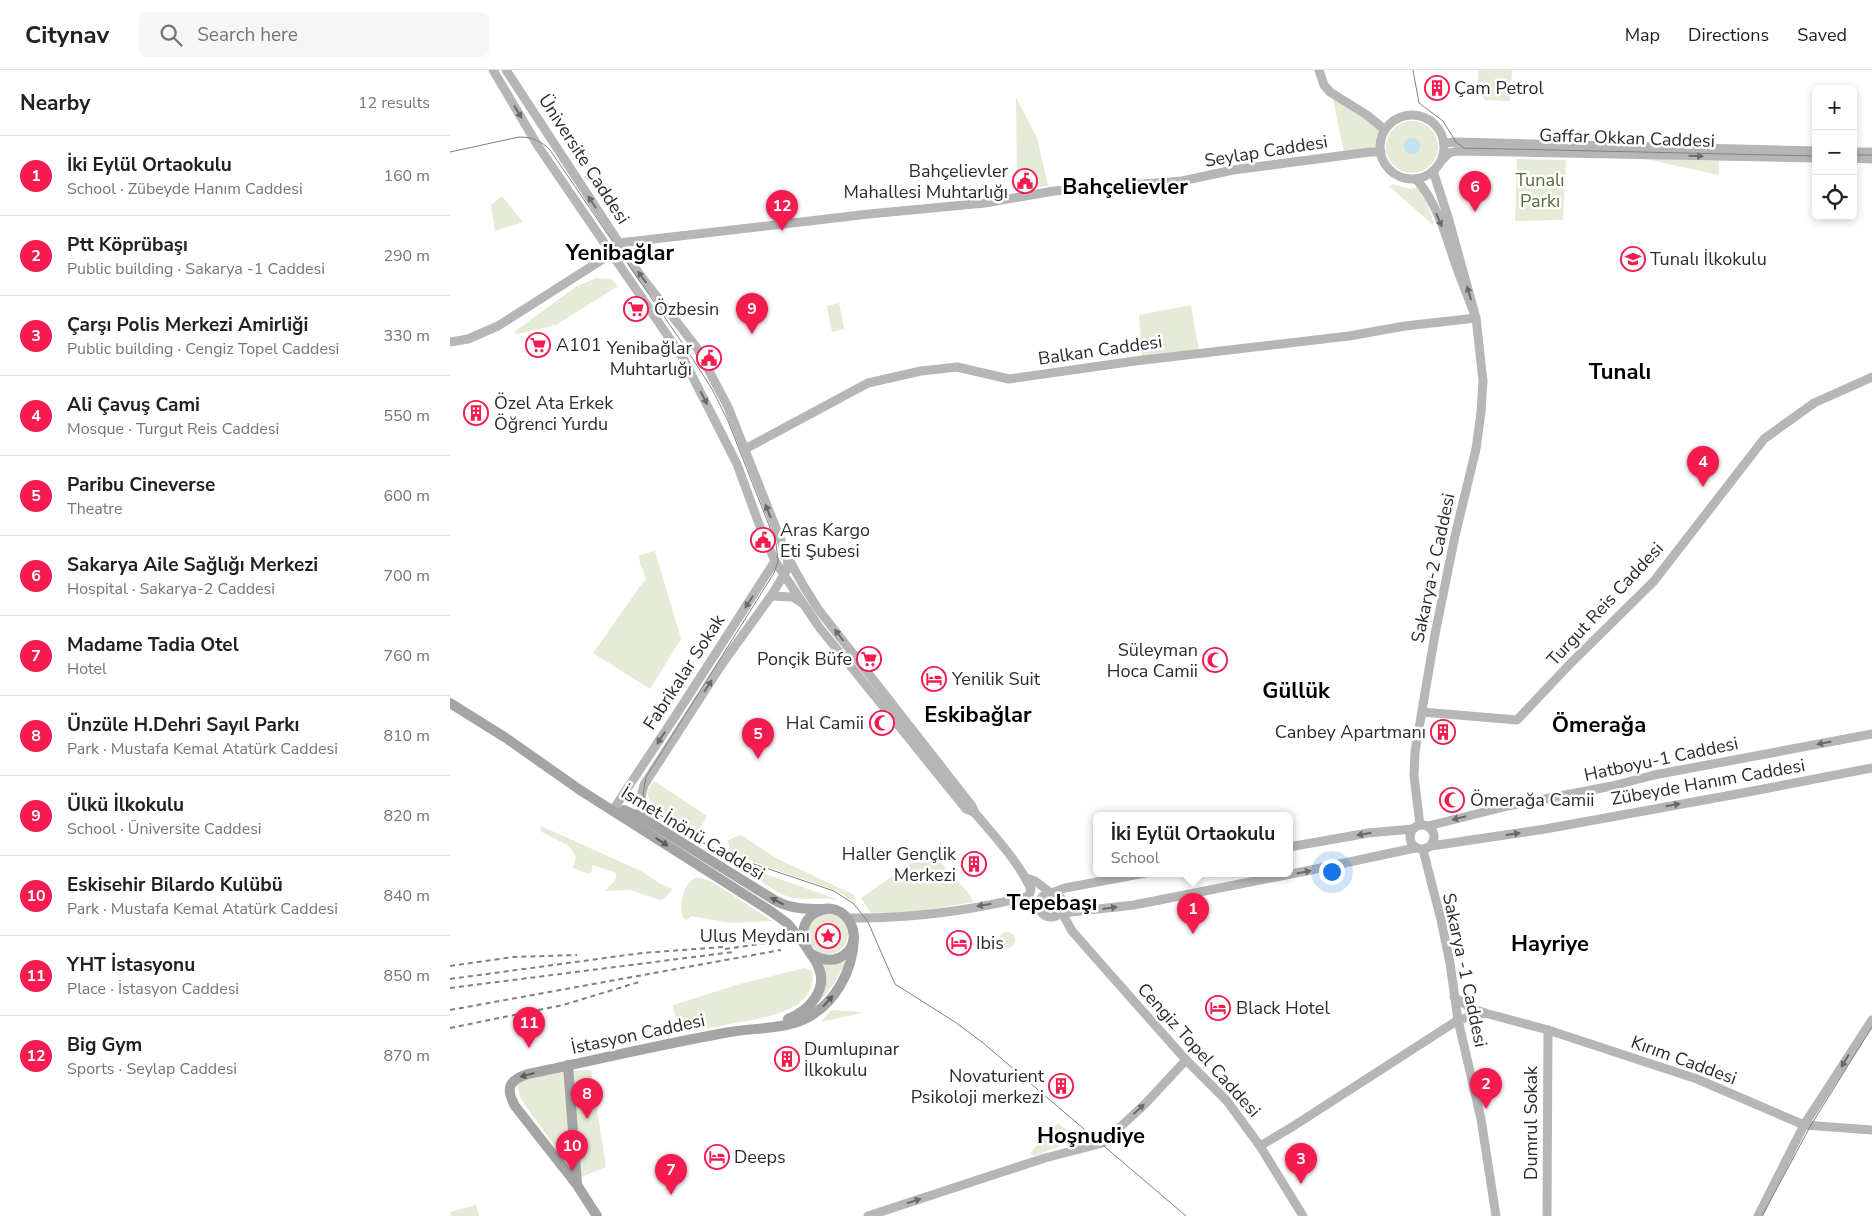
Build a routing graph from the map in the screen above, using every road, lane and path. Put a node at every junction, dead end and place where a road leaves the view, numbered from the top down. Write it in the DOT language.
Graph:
graph roads {
  1 [pos="493,70"];
  2 [pos="506,70"];
  3 [pos="1319,70"];
  4 [pos="1385,130"];
  5 [pos="1444,143"];
  6 [pos="1812,151"];
  7 [pos="1381,152"];
  8 [pos="1857,152"];
  9 [pos="1872,152"];
  10 [pos="1812,158"];
  11 [pos="1857,158"];
  12 [pos="1872,158"];
  13 [pos="1441,161"];
  14 [pos="1433,171"];
  15 [pos="1416,178"];
  16 [pos="619,243"];
  17 [pos="611,254"];
  18 [pos="1476,318"];
  19 [pos="450,342"];
  20 [pos="1872,377"];
  21 [pos="745,449"];
  22 [pos="789,560"];
  23 [pos="775,561"];
  24 [pos="784,575"];
  25 [pos="771,596"];
  26 [pos="804,604"];
  27 [pos="450,703"];
  28 [pos="1422,712"];
  29 [pos="1872,734"];
  30 [pos="1872,768"];
  31 [pos="641,791"];
  32 [pos="614,808"];
  33 [pos="975,813"];
  34 [pos="628,816"];
  35 [pos="644,819"];
  36 [pos="1420,827"];
  37 [pos="1293,846"];
  38 [pos="1423,848"];
  39 [pos="1293,873"];
  40 [pos="1124,877"];
  41 [pos="1275,877"];
  42 [pos="1026,878"];
  43 [pos="1039,895"];
  44 [pos="824,909"];
  45 [pos="1062,913"];
  46 [pos="1052,917"];
  47 [pos="848,918"];
  48 [pos="1072,931"];
  49 [pos="854,938"];
  50 [pos="808,949"];
  51 [pos="1454,997"];
  52 [pos="1485,1013"];
  53 [pos="1458,1020"];
  54 [pos="1872,1020"];
  55 [pos="769,1027"];
  56 [pos="1548,1030"];
  57 [pos="1186,1060"];
  58 [pos="568,1065"];
  59 [pos="1804,1125"];
  60 [pos="1872,1130"];
  61 [pos="1260,1146"];
  62 [pos="577,1185"];
  63 [pos="597,1216"];
  64 [pos="868,1216"];
  65 [pos="1303,1216"];
  66 [pos="1496,1216"];
  67 [pos="1548,1216"];
  68 [pos="1758,1216"];
  1 -- 17 [label="main road, Üniversite Caddesi, one-way"];
  16 -- 2 [label="main road, Üniversite Caddesi, one-way"];
  3 -- 4 [label="main road"];
  4 -- 5 [label="main road"];
  4 -- 7 [label="main road"];
  5 -- 6 [label="main road, Gaffar Okkan Caddesi"];
  5 -- 13 [label="main road"];
  7 -- 15 [label="main road"];
  7 -- 16 [label="main road, Seylap Caddesi"];
  8 -- 9 [label="main road"];
  13 -- 10 [label="main road, Gaffar Okkan Caddesi, one-way"];
  11 -- 12 [label="main road"];
  13 -- 14 [label="main road"];
  14 -- 15 [label="main road"];
  18 -- 14 [label="main road, Sakarya-2 Caddesi, one-way"];
  15 -- 18 [label="main road, Sakarya-2 Caddesi, one-way"];
  16 -- 17 [label="main road"];
  21 -- 16 [label="main road, Üniversite Caddesi, one-way"];
  17 -- 19 [label="main road"];
  17 -- 23 [label="main road, Üniversite Caddesi, one-way"];
  18 -- 21 [label="main road, Balkan Caddesi"];
  18 -- 28 [label="main road, Sakarya-2 Caddesi"];
  20 -- 28 [label="main road, Turgut Reis Caddesi"];
  22 -- 21 [label="main road, Üniversite Caddesi, one-way"];
  22 -- 23 [label="main road"];
  22 -- 24 [label="main road, Fabrikalar Sokak"];
  33 -- 22 [label="main road, Üniversite Caddesi, one-way"];
  23 -- 24 [label="main road, Üniversite Caddesi"];
  23 -- 32 [label="main road, Fabrikalar Sokak, one-way"];
  24 -- 25 [label="main road, Fabrikalar Sokak"];
  24 -- 26 [label="main road, Üniversite Caddesi"];
  25 -- 26 [label="main road"];
  31 -- 25 [label="main road, Fabrikalar Sokak, one-way"];
  26 -- 33 [label="main road, Üniversite Caddesi"];
  27 -- 32 [label="main road, İsmet İnönü Caddesi"];
  28 -- 36 [label="main road, Sakarya-2 Caddesi"];
  29 -- 36 [label="main road, Hatboyu-1 Caddesi, one-way"];
  38 -- 30 [label="main road, Zübeyde Hanım Caddesi, one-way"];
  31 -- 34 [label="main road, Fabrikalar Sokak"];
  31 -- 35 [label="main road"];
  32 -- 34 [label="main road, İsmet İnönü Caddesi"];
  33 -- 42 [label="main road"];
  34 -- 35 [label="main road, İsmet İnönü Caddesi"];
  34 -- 50 [label="main road, İsmet İnönü Caddesi, one-way"];
  44 -- 35 [label="main road, İsmet İnönü Caddesi, one-way"];
  36 -- 37 [label="main road, Hatboyu-1 Caddesi, one-way"];
  36 -- 38 [label="main road, Sakarya -1 Caddesi"];
  36 -- 38 [label="main road, Sakarya -1 Caddesi"];
  39 -- 38 [label="main road, Zübeyde Hanım Caddesi, one-way"];
  38 -- 51 [label="main road, Sakarya -1 Caddesi"];
  40 -- 43 [label="main road"];
  45 -- 41 [label="main road, Zübeyde Hanım Caddesi, one-way"];
  42 -- 43 [label="main road"];
  42 -- 43 [label="main road"];
  43 -- 45 [label="main road, Cengiz Topel Caddesi"];
  43 -- 46 [label="main road"];
  43 -- 47 [label="main road, one-way"];
  44 -- 47 [label="main road"];
  44 -- 50 [label="main road"];
  45 -- 46 [label="main road"];
  45 -- 48 [label="main road, Cengiz Topel Caddesi"];
  46 -- 48 [label="main road"];
  47 -- 49 [label="main road"];
  48 -- 57 [label="main road, Cengiz Topel Caddesi"];
  49 -- 50 [label="main road"];
  55 -- 49 [label="main road, one-way"];
  50 -- 55 [label="main road, İsmet İnönü Caddesi"];
  51 -- 52 [label="main road, Kırım Caddesi"];
  51 -- 53 [label="main road, Sakarya -1 Caddesi"];
  52 -- 53 [label="main road, Kırım Caddesi"];
  52 -- 56 [label="main road, Kırım Caddesi"];
  53 -- 61 [label="main road, Kırım Caddesi"];
  53 -- 66 [label="main road, Sakarya -1 Caddesi"];
  54 -- 59 [label="main road, one-way"];
  55 -- 58 [label="main road, İstasyon Caddesi"];
  56 -- 59 [label="main road, Kırım Caddesi"];
  56 -- 67 [label="main road, Dumrul Sokak"];
  57 -- 61 [label="main road, Cengiz Topel Caddesi"];
  64 -- 57 [label="main road, one-way"];
  58 -- 62 [label="main road"];
  58 -- 62 [label="main road, İstasyon Caddesi, one-way"];
  59 -- 60 [label="main road, Kırım Caddesi"];
  59 -- 68 [label="main road"];
  61 -- 65 [label="main road, Cengiz Topel Caddesi"];
  62 -- 63 [label="main road"];
}
